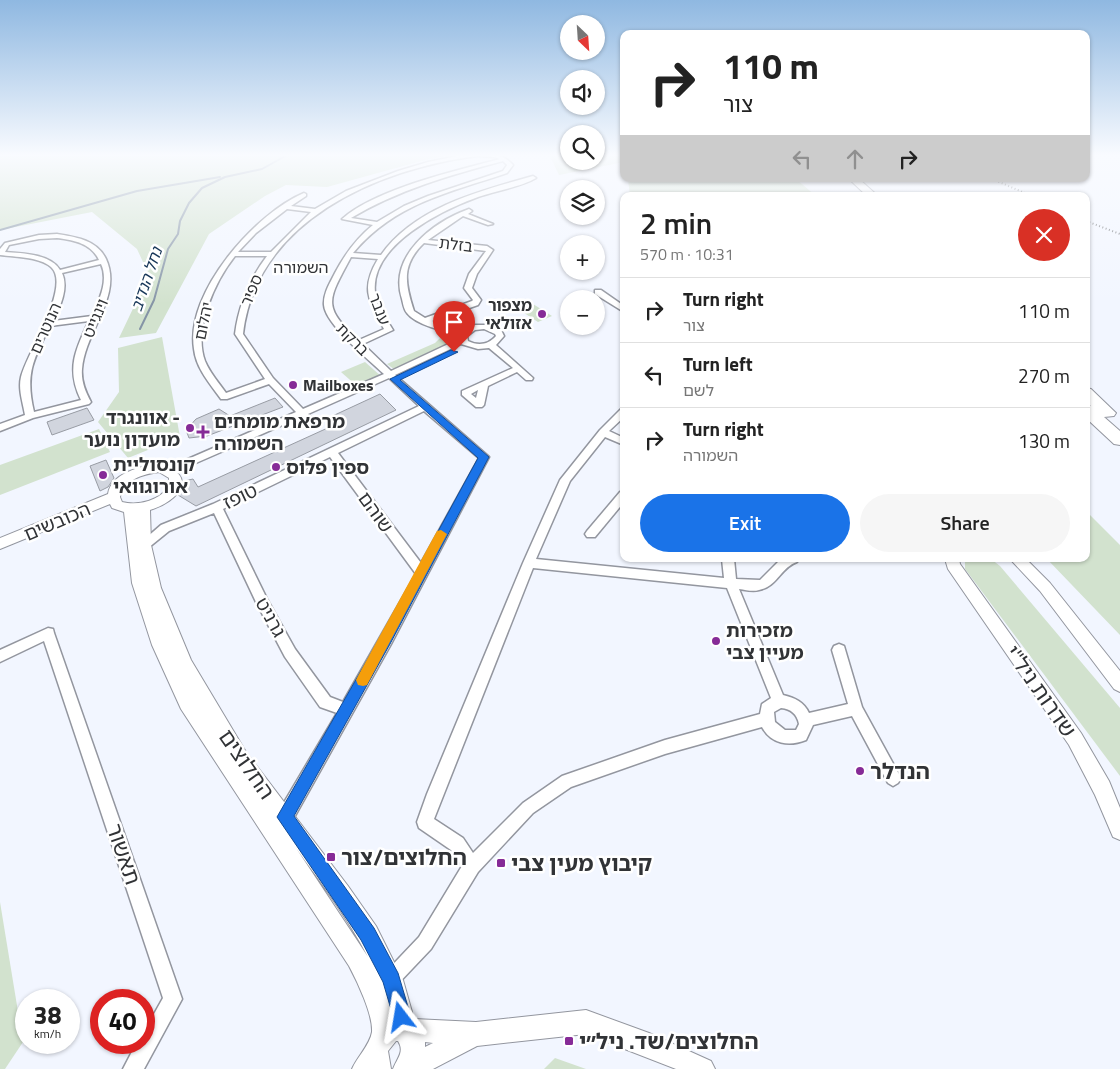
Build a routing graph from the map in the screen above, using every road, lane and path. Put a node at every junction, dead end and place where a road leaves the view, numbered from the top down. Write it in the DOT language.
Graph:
graph roads {
  1 [pos="289,204"];
  2 [pos="330,204"];
  3 [pos="372,204"];
  4 [pos="411,204"];
  5 [pos="453,204"];
  6 [pos="284,207"];
  7 [pos="316,211"];
  8 [pos="378,224"];
  9 [pos="490,224"];
  10 [pos="423,240"];
  11 [pos="0,253"];
  12 [pos="232,254"];
  13 [pos="272,254"];
  14 [pos="348,254"];
  15 [pos="383,257"];
  16 [pos="103,261"];
  17 [pos="59,272"];
  18 [pos="605,297"];
  19 [pos="620,307"];
  20 [pos="95,318"];
  21 [pos="424,321"];
  22 [pos="50,324"];
  23 [pos="466,339"];
  24 [pos="358,344"];
  25 [pos="491,345"];
  26 [pos="518,369"];
  27 [pos="392,377"];
  28 [pos="529,378"];
  29 [pos="270,380"];
  30 [pos="484,385"];
  31 [pos="1090,396"];
  32 [pos="425,409"];
  33 [pos="1090,412"];
  34 [pos="620,415"];
  35 [pos="30,416"];
  36 [pos="305,416"];
  37 [pos="1119,422"];
  38 [pos="0,428"];
  39 [pos="603,432"];
  40 [pos="620,440"];
  41 [pos="1120,440"];
  42 [pos="332,452"];
  43 [pos="172,473"];
  44 [pos="113,497"];
  45 [pos="620,500"];
  46 [pos="217,507"];
  47 [pos="139,514"];
  48 [pos="165,528"];
  49 [pos="591,534"];
  50 [pos="0,544"];
  51 [pos="144,545"];
  52 [pos="728,562"];
  53 [pos="784,562"];
  54 [pos="952,562"];
  55 [pos="1020,562"];
  56 [pos="529,563"];
  57 [pos="420,572"];
  58 [pos="731,583"];
  59 [pos="839,650"];
  60 [pos="0,656"];
  61 [pos="1120,684"];
  62 [pos="779,701"];
  63 [pos="346,709"];
  64 [pos="856,710"];
  65 [pos="766,719"];
  66 [pos="806,720"];
  67 [pos="893,778"];
  68 [pos="285,817"];
  69 [pos="1120,830"];
  70 [pos="472,866"];
  71 [pos="383,985"];
  72 [pos="476,1034"];
  73 [pos="381,1051"];
  74 [pos="132,1069"];
  75 [pos="407,1069"];
  76 [pos="703,1069"];
  1 -- 6 [label="street, יהלום"];
  2 -- 7 [label="street, ספיר"];
  3 -- 8 [label="street"];
  4 -- 8 [label="street, ברקת"];
  5 -- 15 [label="street, ענבר"];
  6 -- 7 [label="street"];
  6 -- 12 [label="street, יהלום"];
  7 -- 13 [label="street, ספיר"];
  8 -- 14 [label="street, ברקת"];
  9 -- 10 [label="street"];
  10 -- 21 [label="street"];
  10 -- 21 [label="street, בזלת"];
  11 -- 16 [label="street"];
  11 -- 17 [label="street"];
  12 -- 13 [label="street"];
  12 -- 29 [label="street, יהלום"];
  13 -- 29 [label="street, ספיר"];
  14 -- 15 [label="street"];
  14 -- 24 [label="street, ברקת"];
  15 -- 24 [label="street, ענבר"];
  16 -- 17 [label="street"];
  16 -- 20 [label="street, וינגייט"];
  17 -- 22 [label="street, הנוטרים"];
  18 -- 19 [label="street"];
  20 -- 22 [label="street"];
  20 -- 35 [label="street, וינגייט"];
  21 -- 23 [label="street"];
  22 -- 35 [label="street, הנוטרים"];
  23 -- 25 [label="street"];
  23 -- 25 [label="street"];
  23 -- 27 [label="street"];
  24 -- 27 [label="street, ברקת"];
  25 -- 26 [label="street"];
  26 -- 28 [label="street"];
  26 -- 30 [label="street"];
  27 -- 32 [label="street, ברקת"];
  27 -- 36 [label="street"];
  29 -- 36 [label="street, ספיר"];
  31 -- 37 [label="highway"];
  32 -- 42 [label="street, טופז"];
  32 -- 57 [label="street, ברקת"];
  33 -- 41 [label="highway"];
  34 -- 39 [label="street"];
  35 -- 38 [label="street"];
  36 -- 43 [label="street"];
  39 -- 40 [label="street"];
  39 -- 56 [label="street"];
  42 -- 46 [label="street, טופז"];
  42 -- 57 [label="street, שוהם"];
  43 -- 44 [label="street"];
  43 -- 47 [label="street"];
  44 -- 47 [label="street"];
  44 -- 50 [label="street, הכובשים"];
  45 -- 49 [label="street"];
  46 -- 48 [label="street, טופז"];
  46 -- 63 [label="street, גרניט"];
  47 -- 48 [label="street"];
  47 -- 51 [label="street, החלוצים"];
  47 -- 71 [label="street, החלוצים"];
  48 -- 51 [label="street, טופז"];
  51 -- 68 [label="street, החלוצים"];
  52 -- 58 [label="street"];
  53 -- 58 [label="street"];
  54 -- 69 [label="street, שדרות ניל\"י"];
  55 -- 61 [label="street"];
  56 -- 58 [label="street"];
  56 -- 70 [label="street"];
  57 -- 63 [label="street"];
  58 -- 62 [label="street"];
  59 -- 64 [label="street"];
  60 -- 74 [label="street, תאשור"];
  62 -- 65 [label="street"];
  62 -- 66 [label="street"];
  63 -- 68 [label="street"];
  64 -- 66 [label="street"];
  64 -- 67 [label="street"];
  65 -- 66 [label="street"];
  65 -- 70 [label="street"];
  68 -- 71 [label="street, החלוצים"];
  70 -- 71 [label="street"];
  71 -- 73 [label="street, החלוצים"];
  72 -- 73 [label="street"];
  72 -- 75 [label="street"];
  72 -- 76 [label="street"];
  73 -- 75 [label="street"];
}
